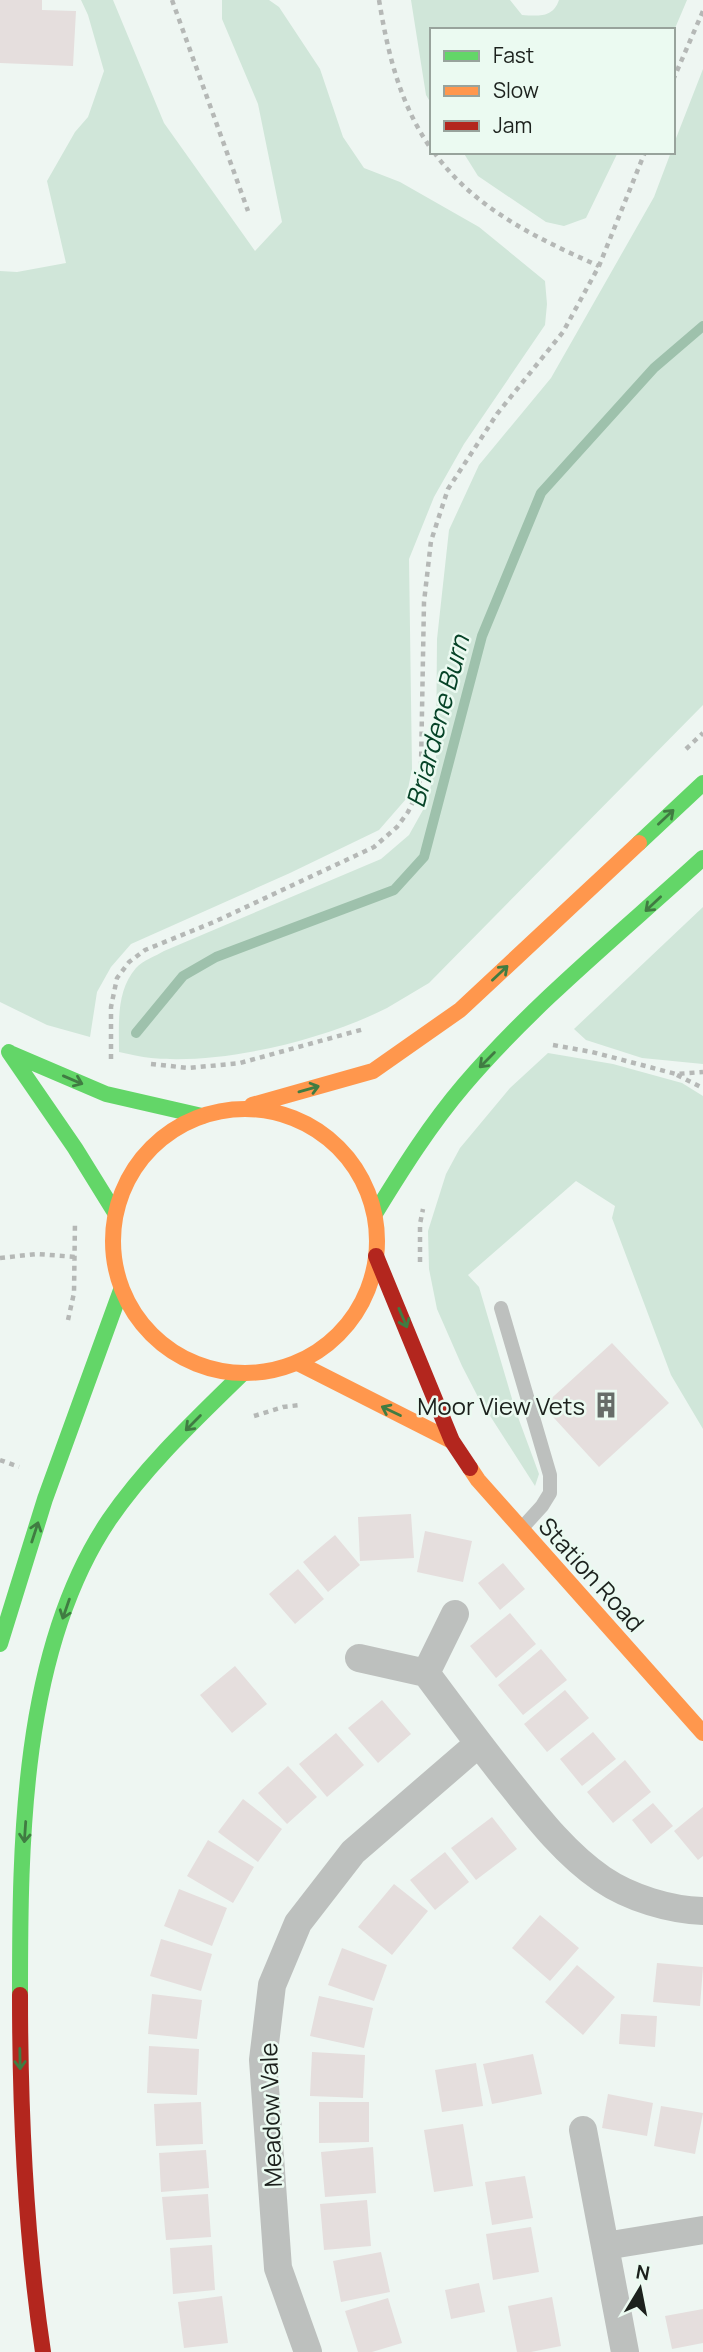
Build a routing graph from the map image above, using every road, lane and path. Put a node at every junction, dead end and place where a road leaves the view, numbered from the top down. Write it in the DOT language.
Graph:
graph roads {
  1 [pos="172,0"];
  2 [pos="379,0"];
  3 [pos="703,11"];
  4 [pos="675,75"];
  5 [pos="430,147"];
  6 [pos="435,154"];
  7 [pos="644,154"];
  8 [pos="248,211"];
  9 [pos="598,265"];
  10 [pos="703,733"];
  11 [pos="683,751"];
  12 [pos="703,783"];
  13 [pos="703,858"];
  14 [pos="373,1026"];
  15 [pos="546,1044"];
  16 [pos="5,1049"];
  17 [pos="121,1061"];
  18 [pos="144,1064"];
  19 [pos="703,1072"];
  20 [pos="676,1074"];
  21 [pos="703,1087"];
  22 [pos="243,1107"];
  23 [pos="202,1116"];
  24 [pos="425,1201"];
  25 [pos="114,1211"];
  26 [pos="376,1212"];
  27 [pos="376,1256"];
  28 [pos="76,1257"];
  29 [pos="0,1258"];
  30 [pos="420,1273"];
  31 [pos="121,1290"];
  32 [pos="500,1308"];
  33 [pos="298,1363"];
  34 [pos="241,1375"];
  35 [pos="310,1404"];
  36 [pos="246,1421"];
  37 [pos="452,1441"];
  38 [pos="522,1529"];
  39 [pos="455,1614"];
  40 [pos="0,1644"];
  41 [pos="359,1658"];
  42 [pos="426,1673"];
  43 [pos="703,1733"];
  44 [pos="478,1744"];
  45 [pos="703,1911"];
  46 [pos="583,2130"];
  47 [pos="703,2230"];
  48 [pos="605,2246"];
  49 [pos="43,2352"];
  50 [pos="308,2352"];
  51 [pos="625,2352"];
  1 -- 8 [label="path"];
  2 -- 5 [label="path"];
  3 -- 4 [label="path"];
  6 -- 9 [label="path"];
  7 -- 9 [label="path"];
  9 -- 17 [label="path"];
  10 -- 11 [label="path"];
  22 -- 12 [label="main road, one-way"];
  13 -- 26 [label="main road, one-way"];
  14 -- 18 [label="path"];
  15 -- 20 [label="path"];
  16 -- 23 [label="main road, one-way"];
  16 -- 25 [label="main road"];
  19 -- 20 [label="path"];
  20 -- 21 [label="path"];
  22 -- 23 [label="main road"];
  22 -- 26 [label="main road"];
  23 -- 25 [label="main road"];
  24 -- 30 [label="path"];
  25 -- 31 [label="main road"];
  26 -- 27 [label="main road"];
  27 -- 33 [label="main road"];
  27 -- 37 [label="main road, Station Road, one-way"];
  28 -- 29 [label="path"];
  31 -- 34 [label="main road"];
  40 -- 31 [label="main road, one-way"];
  32 -- 38 [label="lane"];
  33 -- 34 [label="main road"];
  37 -- 33 [label="main road, Station Road, one-way"];
  34 -- 49 [label="main road, one-way"];
  35 -- 36 [label="path"];
  37 -- 38 [label="main road, Station Road"];
  38 -- 43 [label="main road, Station Road"];
  39 -- 42 [label="street"];
  41 -- 42 [label="street"];
  42 -- 44 [label="street"];
  44 -- 45 [label="street"];
  44 -- 50 [label="street, Meadow Vale"];
  46 -- 48 [label="street"];
  47 -- 48 [label="street"];
  48 -- 51 [label="street"];
}
